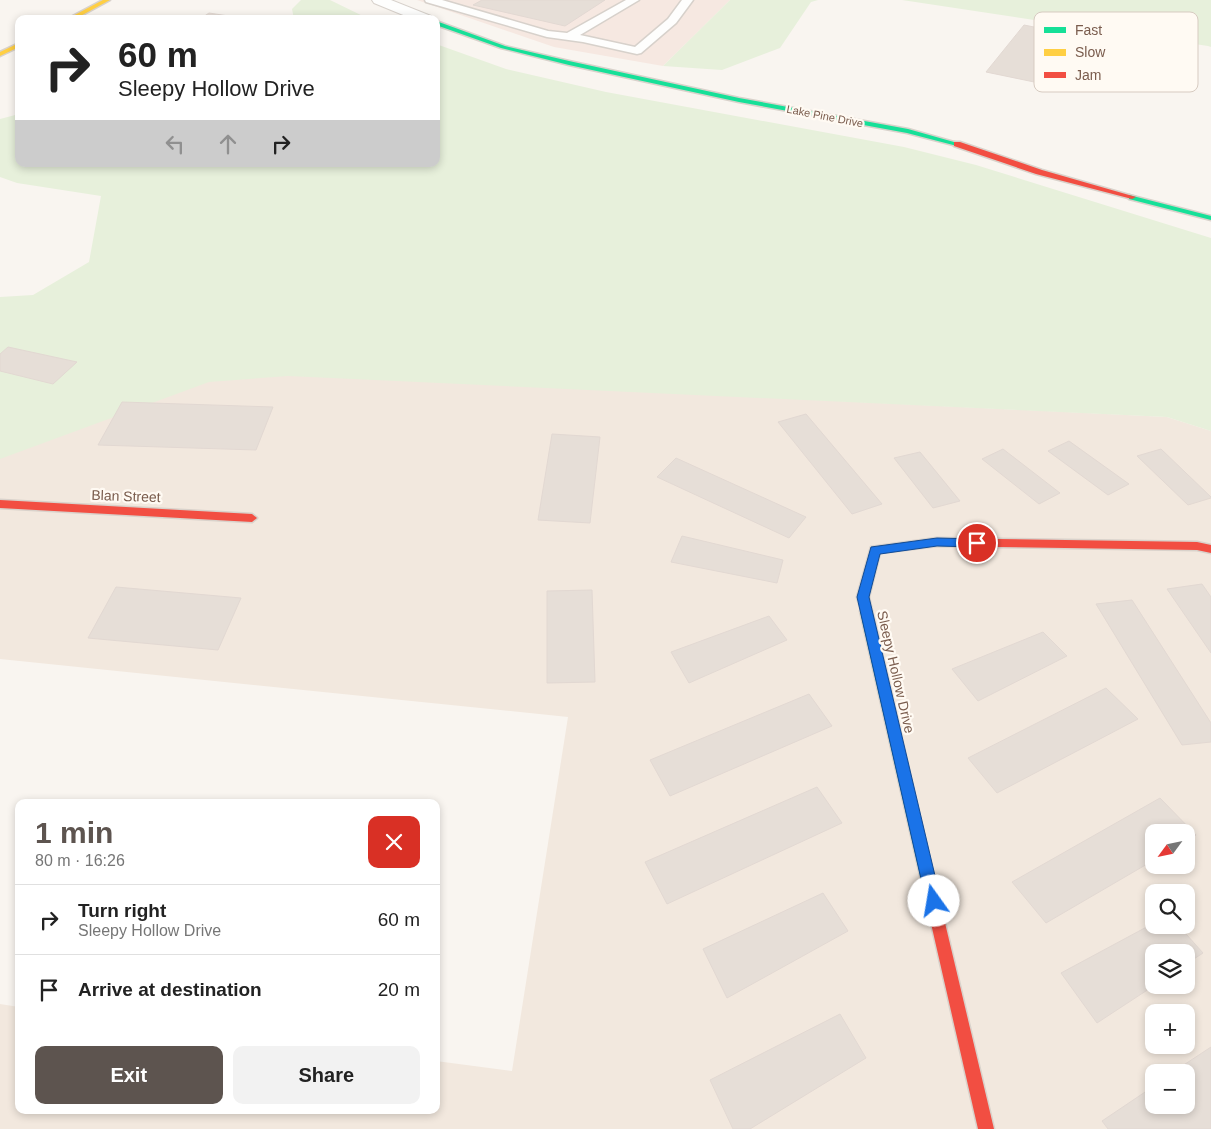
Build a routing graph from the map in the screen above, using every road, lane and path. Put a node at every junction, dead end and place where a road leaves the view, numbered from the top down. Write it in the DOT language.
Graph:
graph roads {
  1 [pos="107,0"];
  2 [pos="379,0"];
  3 [pos="430,0"];
  4 [pos="634,0"];
  5 [pos="688,0"];
  6 [pos="78,15"];
  7 [pos="416,15"];
  8 [pos="440,24"];
  9 [pos="569,37"];
  10 [pos="15,47"];
  11 [pos="0,54"];
  12 [pos="1211,218"];
  13 [pos="0,504"];
  14 [pos="252,518"];
  15 [pos="1211,549"];
  16 [pos="986,1129"];
  1 -- 6 [label="street"];
  2 -- 7 [label="street"];
  3 -- 9 [label="lane"];
  4 -- 9 [label="lane"];
  5 -- 9 [label="lane"];
  8 -- 12 [label="street, Lake Pine Drive"];
  10 -- 11 [label="street"];
  13 -- 14 [label="street, Blan Street"];
  15 -- 16 [label="street, Sleepy Hollow Drive"];
}
